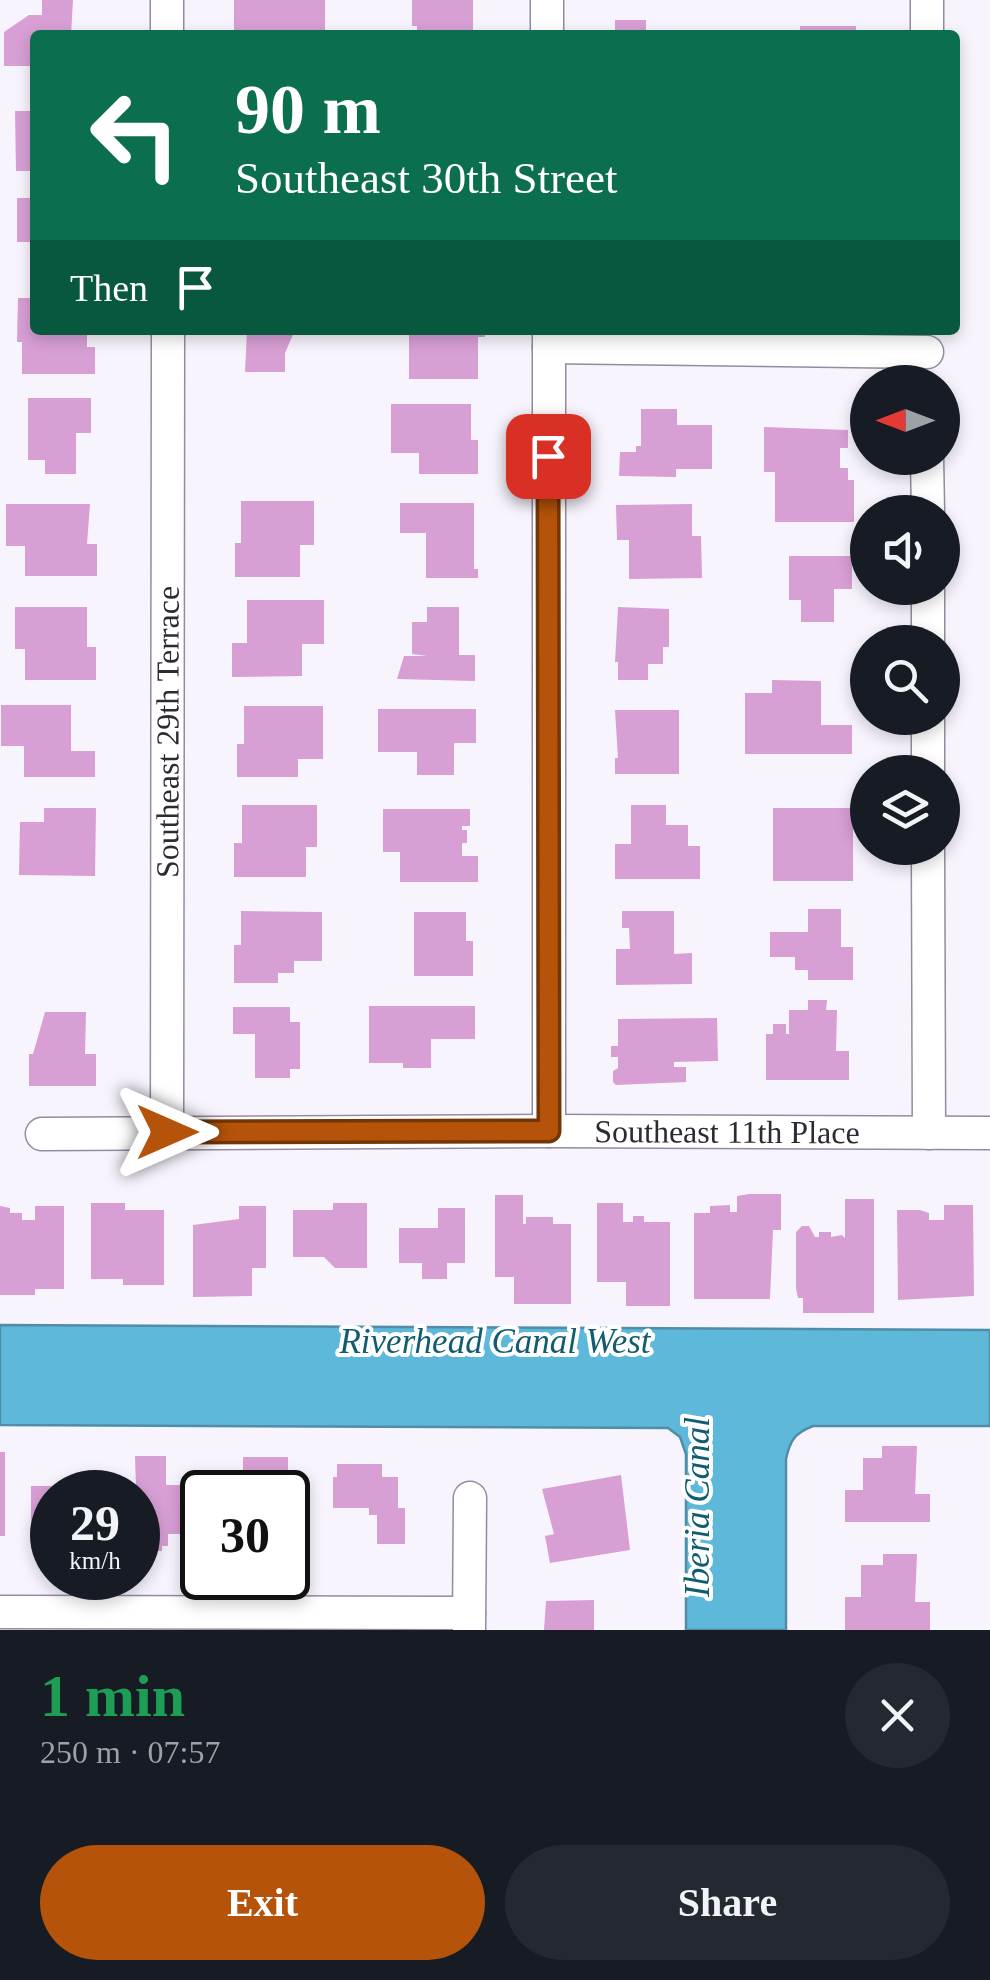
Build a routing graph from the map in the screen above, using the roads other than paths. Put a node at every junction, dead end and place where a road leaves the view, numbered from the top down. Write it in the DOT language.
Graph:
graph roads {
  1 [pos="167,0"];
  2 [pos="547,0"];
  3 [pos="927,0"];
  4 [pos="168,30"];
  5 [pos="547,30"];
  6 [pos="927,30"];
  7 [pos="168,335"];
  8 [pos="549,339"];
  9 [pos="927,355"];
  10 [pos="928,865"];
  11 [pos="549,1131"];
  12 [pos="167,1132"];
  13 [pos="929,1133"];
  14 [pos="990,1133"];
  15 [pos="42,1134"];
  16 [pos="470,1498"];
  17 [pos="0,1612"];
  18 [pos="469,1621"];
  1 -- 4 [label="street"];
  2 -- 5 [label="street"];
  3 -- 6 [label="street"];
  7 -- 12 [label="street, Southeast 29th Terrace"];
  8 -- 9 [label="street"];
  8 -- 11 [label="street"];
  10 -- 13 [label="street"];
  11 -- 12 [label="street, Southeast 11th Place"];
  11 -- 13 [label="street, Southeast 11th Place"];
  12 -- 15 [label="street, Southeast 11th Place"];
  13 -- 14 [label="street, Southeast 11th Place"];
  16 -- 18 [label="street"];
  17 -- 18 [label="street"];
}
